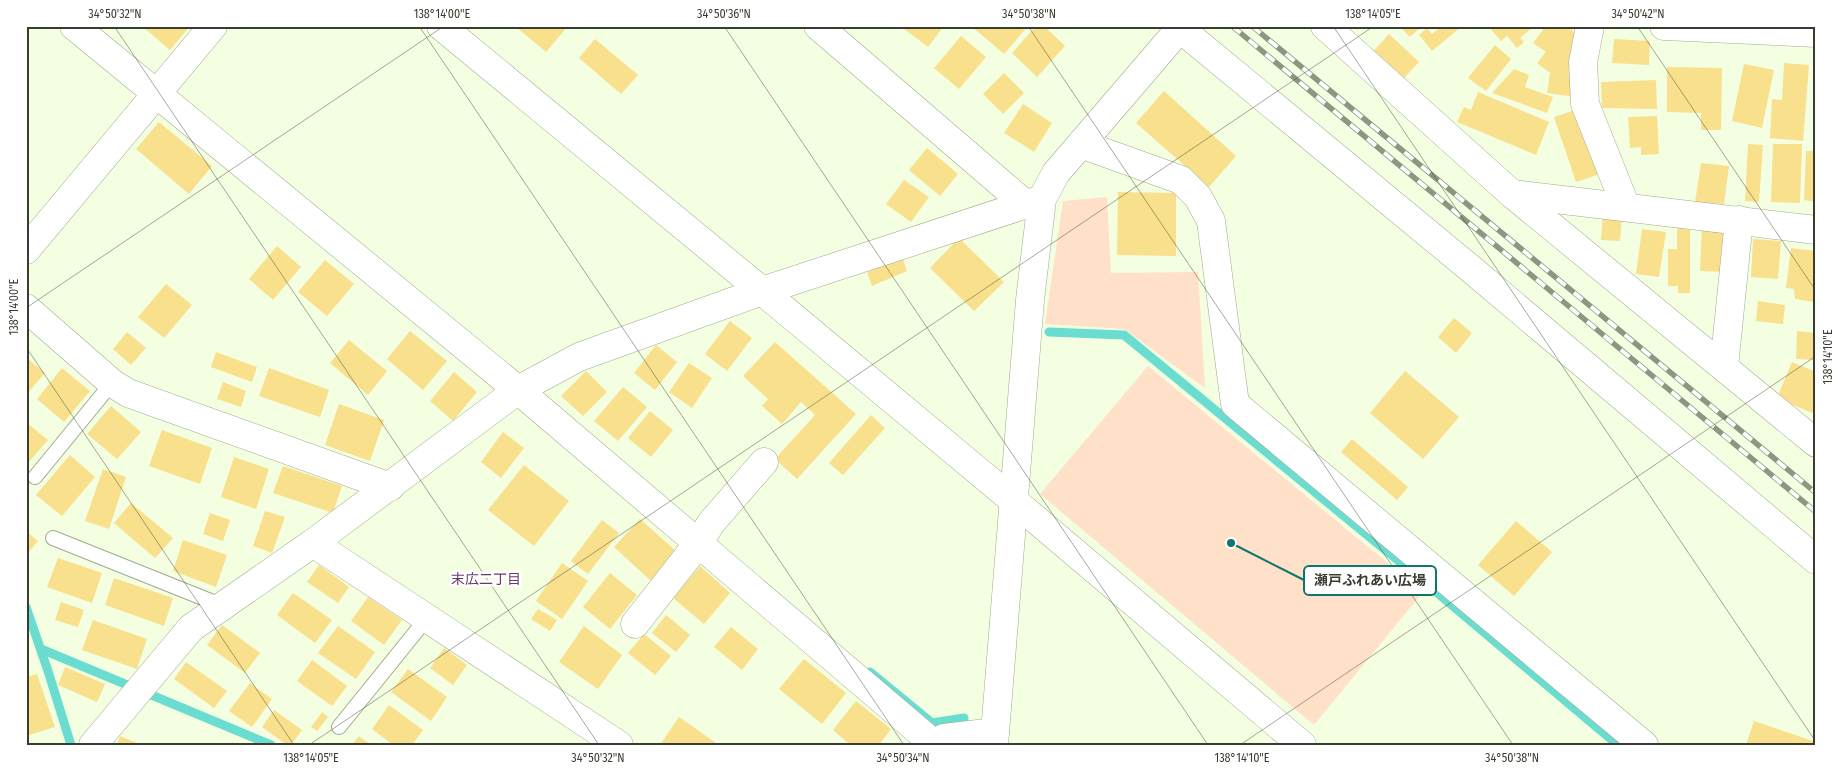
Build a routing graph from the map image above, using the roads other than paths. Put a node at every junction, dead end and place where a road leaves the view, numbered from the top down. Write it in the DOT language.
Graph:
graph roads {
  1 [pos="74,26"];
  2 [pos="213,26"];
  3 [pos="442,26"];
  4 [pos="818,26"];
  5 [pos="1325,26"];
  6 [pos="1590,26"];
  7 [pos="1664,26"];
  8 [pos="1179,27"];
  9 [pos="1816,33"];
  10 [pos="156,93"];
  11 [pos="1081,144"];
  12 [pos="1512,194"];
  13 [pos="1034,202"];
  14 [pos="1626,207"];
  15 [pos="1739,220"];
  16 [pos="1816,230"];
  17 [pos="26,250"];
  18 [pos="762,291"];
  19 [pos="26,308"];
  20 [pos="1724,367"];
  21 [pos="112,383"];
  22 [pos="518,390"];
  23 [pos="1816,443"];
  24 [pos="764,462"];
  25 [pos="35,477"];
  26 [pos="390,486"];
  27 [pos="1014,501"];
  28 [pos="703,536"];
  29 [pos="52,538"];
  30 [pos="313,543"];
  31 [pos="1816,560"];
  32 [pos="223,606"];
  33 [pos="427,618"];
  34 [pos="635,624"];
  35 [pos="339,728"];
  36 [pos="994,738"];
  37 [pos="932,744"];
  38 [pos="93,745"];
  39 [pos="620,745"];
  40 [pos="1302,745"];
  41 [pos="1644,745"];
  1 -- 10 [label="street"];
  2 -- 10 [label="street"];
  3 -- 18 [label="street"];
  4 -- 13 [label="street"];
  5 -- 12 [label="street"];
  6 -- 14 [label="street"];
  7 -- 9 [label="street"];
  8 -- 11 [label="street"];
  8 -- 31 [label="street"];
  10 -- 17 [label="street"];
  10 -- 22 [label="street"];
  11 -- 13 [label="street"];
  11 -- 41 [label="street"];
  12 -- 14 [label="street"];
  12 -- 20 [label="street"];
  13 -- 18 [label="street"];
  13 -- 27 [label="street"];
  14 -- 15 [label="street"];
  15 -- 16 [label="street"];
  15 -- 20 [label="street"];
  18 -- 22 [label="street"];
  18 -- 27 [label="street"];
  19 -- 21 [label="street"];
  20 -- 23 [label="street"];
  21 -- 25 [label="lane"];
  21 -- 26 [label="street"];
  22 -- 26 [label="street"];
  22 -- 28 [label="street"];
  24 -- 28 [label="street"];
  26 -- 30 [label="street"];
  27 -- 36 [label="street"];
  27 -- 40 [label="street"];
  28 -- 34 [label="street"];
  28 -- 37 [label="street"];
  29 -- 32 [label="lane"];
  30 -- 32 [label="street"];
  30 -- 33 [label="street"];
  32 -- 38 [label="street"];
  33 -- 35 [label="lane"];
  33 -- 39 [label="street"];
  36 -- 37 [label="street"];
}
